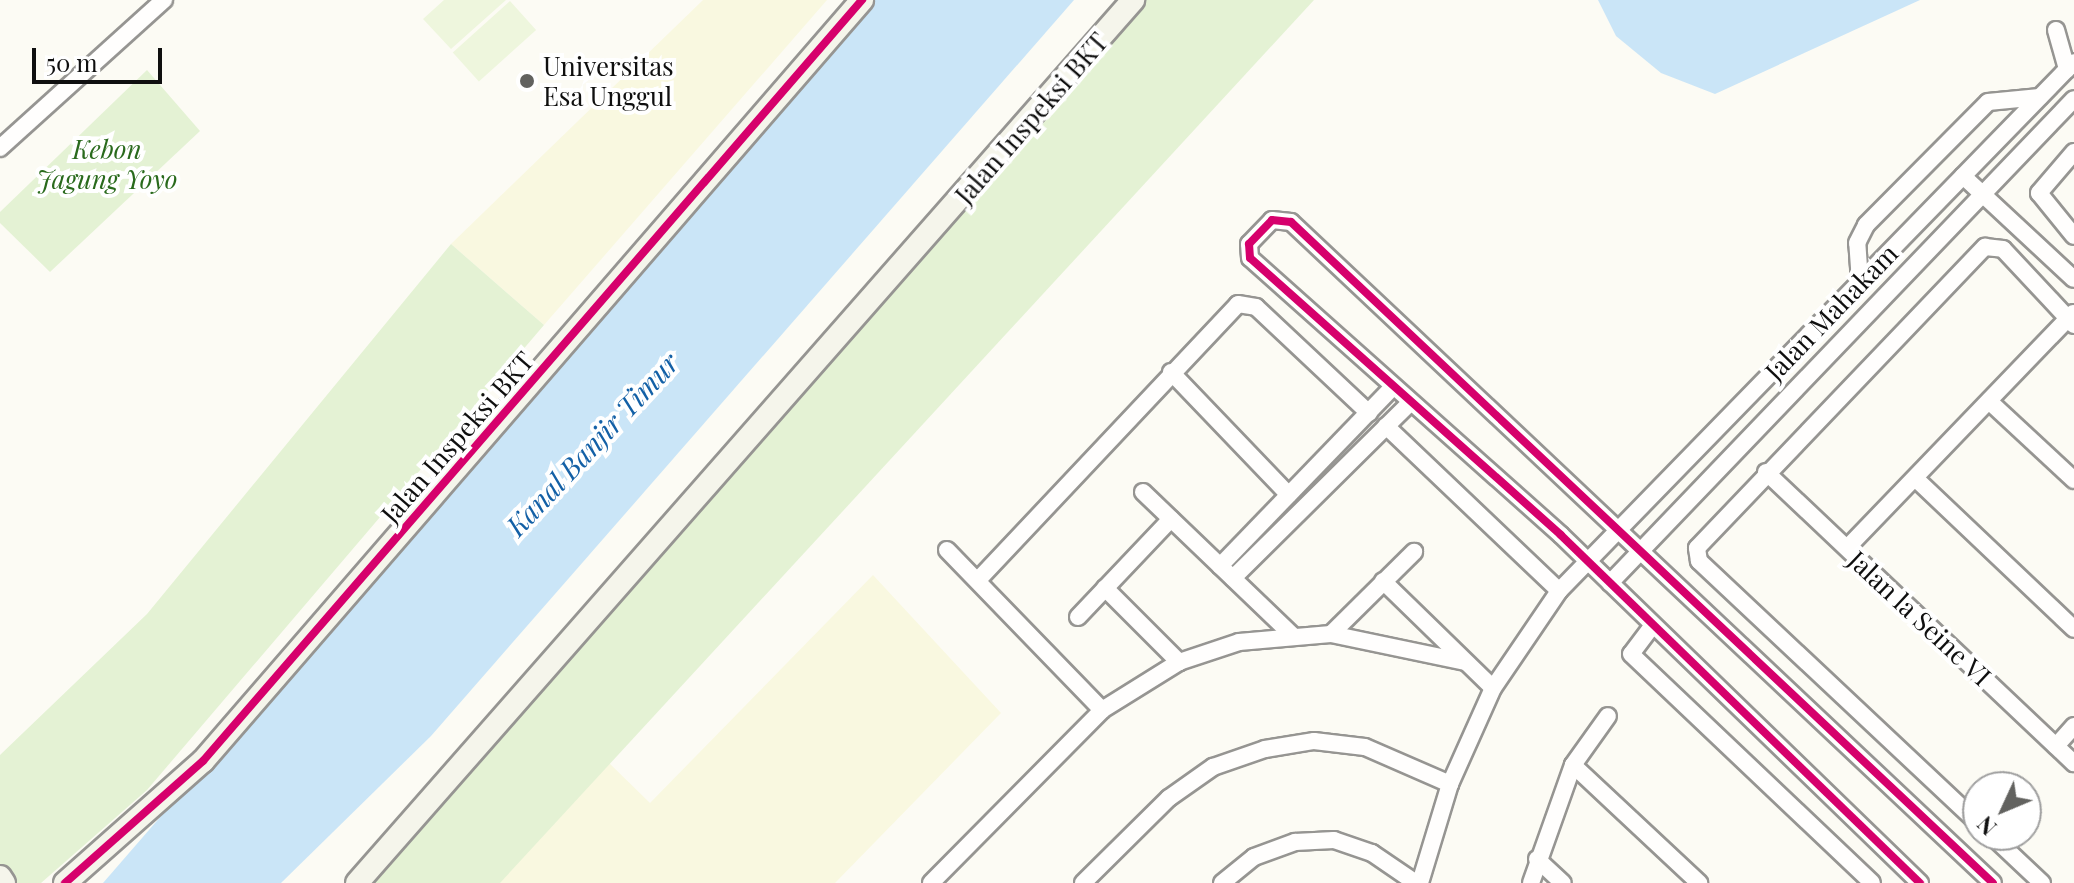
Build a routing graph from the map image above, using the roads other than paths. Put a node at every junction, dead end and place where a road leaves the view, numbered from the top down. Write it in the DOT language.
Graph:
graph roads {
  1 [pos="164,0"];
  2 [pos="862,0"];
  3 [pos="1133,0"];
  4 [pos="2056,30"];
  5 [pos="2070,65"];
  6 [pos="2040,97"];
  7 [pos="2074,99"];
  8 [pos="0,148"];
  9 [pos="2074,152"];
  10 [pos="1963,176"];
  11 [pos="1982,194"];
  12 [pos="2074,236"];
  13 [pos="2074,279"];
  14 [pos="1860,282"];
  15 [pos="2072,318"];
  16 [pos="1171,372"];
  17 [pos="1392,388"];
  18 [pos="1989,401"];
  19 [pos="1410,403"];
  20 [pos="1364,418"];
  21 [pos="1381,432"];
  22 [pos="1766,472"];
  23 [pos="1915,478"];
  24 [pos="2074,480"];
  25 [pos="1143,492"];
  26 [pos="1289,495"];
  27 [pos="1171,519"];
  28 [pos="1618,532"];
  29 [pos="1847,548"];
  30 [pos="947,550"];
  31 [pos="1414,552"];
  32 [pos="1640,552"];
  33 [pos="1587,562"];
  34 [pos="1220,566"];
  35 [pos="1233,578"];
  36 [pos="978,580"];
  37 [pos="1383,581"];
  38 [pos="1610,583"];
  39 [pos="1105,588"];
  40 [pos="1559,591"];
  41 [pos="1078,617"];
  42 [pos="1653,625"];
  43 [pos="2074,629"];
  44 [pos="1331,634"];
  45 [pos="1293,636"];
  46 [pos="1179,662"];
  47 [pos="1465,662"];
  48 [pos="1493,688"];
  49 [pos="1102,710"];
  50 [pos="1608,716"];
  51 [pos="2074,726"];
  52 [pos="2056,746"];
  53 [pos="2074,763"];
  54 [pos="1573,765"];
  55 [pos="1450,784"];
  56 [pos="1962,808"];
  57 [pos="2008,851"];
  58 [pos="1537,859"];
  59 [pos="0,877"];
  60 [pos="1232,880"];
  61 [pos="4,883"];
  62 [pos="65,883"];
  63 [pos="357,883"];
  64 [pos="931,883"];
  65 [pos="1083,883"];
  66 [pos="1418,883"];
  67 [pos="1531,883"];
  68 [pos="1563,883"];
  69 [pos="1699,883"];
  70 [pos="1872,883"];
  71 [pos="1920,883"];
  72 [pos="1993,883"];
  73 [pos="2042,883"];
  1 -- 8 [label="street"];
  2 -- 62 [label="street, Jalan Inspeksi BKT"];
  3 -- 63 [label="street, Jalan Inspeksi BKT"];
  4 -- 5 [label="street"];
  5 -- 6 [label="street, Jalan Mahakam"];
  6 -- 10 [label="street, Jalan Mahakam"];
  6 -- 14 [label="street"];
  7 -- 11 [label="street, Jalan Mahakam"];
  9 -- 12 [label="street"];
  10 -- 11 [label="street"];
  10 -- 14 [label="street, Jalan Mahakam"];
  11 -- 13 [label="street"];
  11 -- 32 [label="street, Jalan Mahakam"];
  14 -- 28 [label="street, Jalan Mahakam"];
  15 -- 18 [label="street"];
  15 -- 22 [label="street"];
  16 -- 20 [label="street"];
  16 -- 26 [label="street"];
  16 -- 36 [label="street"];
  17 -- 19 [label="street"];
  17 -- 20 [label="street"];
  17 -- 28 [label="street"];
  18 -- 23 [label="street"];
  18 -- 24 [label="street"];
  19 -- 21 [label="street"];
  19 -- 33 [label="street"];
  20 -- 21 [label="street"];
  20 -- 26 [label="street"];
  21 -- 35 [label="street"];
  21 -- 40 [label="street"];
  22 -- 29 [label="street, Jalan la Seine VI"];
  22 -- 56 [label="street"];
  23 -- 29 [label="street"];
  23 -- 43 [label="street"];
  25 -- 27 [label="street"];
  26 -- 34 [label="street"];
  27 -- 34 [label="street"];
  27 -- 39 [label="street"];
  28 -- 32 [label="street"];
  28 -- 33 [label="street, Jalan Mahakam"];
  29 -- 52 [label="street, Jalan la Seine VI"];
  30 -- 36 [label="street"];
  31 -- 37 [label="street"];
  32 -- 38 [label="street, Jalan Mahakam"];
  32 -- 72 [label="street"];
  33 -- 38 [label="street"];
  33 -- 40 [label="street, Jalan Mahakam"];
  34 -- 35 [label="street"];
  35 -- 45 [label="street"];
  36 -- 49 [label="street"];
  37 -- 44 [label="street"];
  37 -- 47 [label="street"];
  38 -- 42 [label="street"];
  39 -- 41 [label="street"];
  39 -- 46 [label="street"];
  40 -- 48 [label="street, Jalan Mahakam"];
  42 -- 70 [label="street"];
  42 -- 71 [label="street"];
  44 -- 45 [label="street"];
  44 -- 47 [label="street"];
  45 -- 46 [label="street"];
  46 -- 49 [label="street"];
  47 -- 48 [label="street"];
  48 -- 55 [label="street, Jalan Mahakam"];
  49 -- 64 [label="street"];
  50 -- 54 [label="street"];
  51 -- 52 [label="street"];
  52 -- 53 [label="street, Jalan la Seine VI"];
  54 -- 58 [label="street"];
  54 -- 69 [label="street"];
  55 -- 65 [label="street"];
  55 -- 66 [label="street, Jalan Mahakam"];
  57 -- 73 [label="street"];
  58 -- 67 [label="street"];
  58 -- 68 [label="street"];
  59 -- 61 [label="street"];
  60 -- 66 [label="street"];
}
